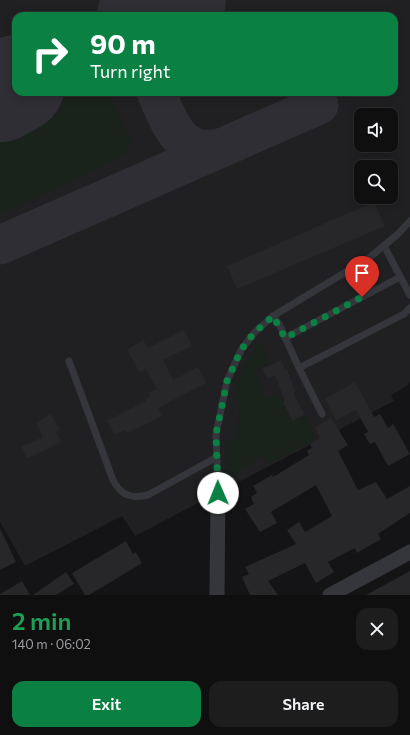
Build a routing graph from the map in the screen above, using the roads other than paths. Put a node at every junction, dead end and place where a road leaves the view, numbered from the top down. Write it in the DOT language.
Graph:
graph roads {
  1 [pos="410,221"];
  2 [pos="384,246"];
  3 [pos="400,277"];
  4 [pos="410,295"];
  5 [pos="410,308"];
  6 [pos="273,316"];
  7 [pos="285,338"];
  8 [pos="69,361"];
  9 [pos="299,368"];
  10 [pos="322,414"];
  11 [pos="217,457"];
  12 [pos="218,493"];
  13 [pos="410,552"];
  14 [pos="217,595"];
  15 [pos="330,595"];
  1 -- 2 [label="lane"];
  2 -- 3 [label="lane"];
  2 -- 6 [label="lane"];
  3 -- 4 [label="lane"];
  3 -- 7 [label="lane"];
  5 -- 9 [label="lane"];
  6 -- 7 [label="lane"];
  6 -- 11 [label="lane"];
  7 -- 9 [label="lane"];
  8 -- 11 [label="lane"];
  9 -- 10 [label="lane"];
  11 -- 12 [label="lane"];
  12 -- 14 [label="street"];
  13 -- 15 [label="street"];
}
